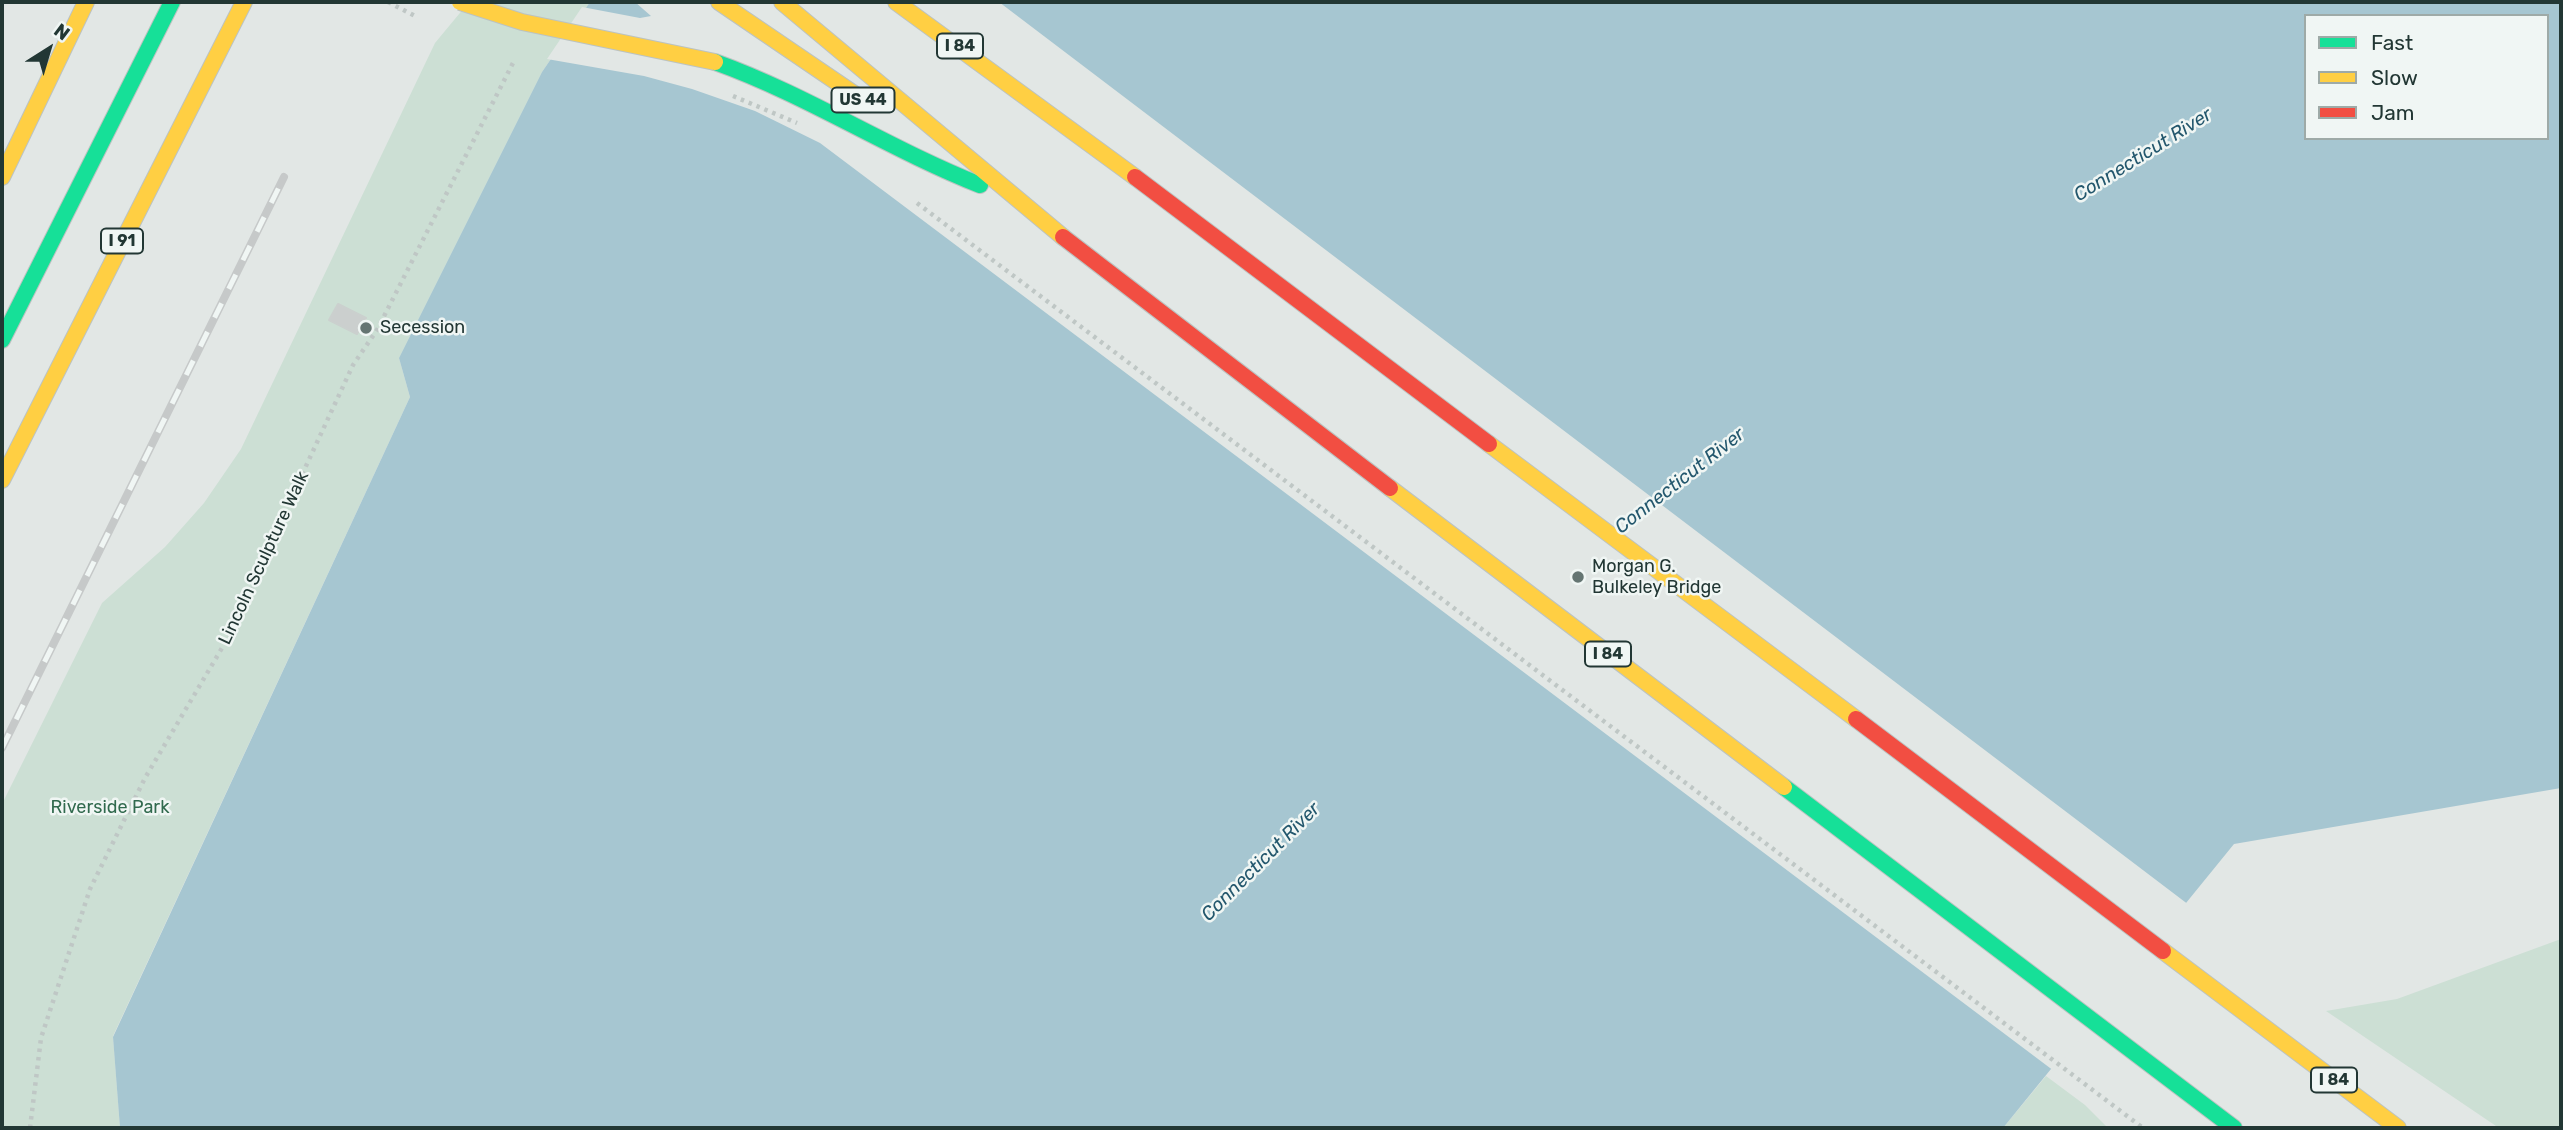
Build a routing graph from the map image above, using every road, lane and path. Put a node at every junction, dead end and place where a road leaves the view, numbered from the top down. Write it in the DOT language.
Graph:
graph roads {
  1 [pos="86,2"];
  2 [pos="172,2"];
  3 [pos="244,2"];
  4 [pos="387,2"];
  5 [pos="460,2"];
  6 [pos="719,2"];
  7 [pos="782,2"];
  8 [pos="895,2"];
  9 [pos="901,2"];
  10 [pos="916,15"];
  11 [pos="417,17"];
  12 [pos="982,45"];
  13 [pos="521,47"];
  14 [pos="1004,78"];
  15 [pos="880,112"];
  16 [pos="797,123"];
  17 [pos="807,129"];
  18 [pos="915,134"];
  19 [pos="2,177"];
  20 [pos="1009,195"];
  21 [pos="913,200"];
  22 [pos="2,340"];
  23 [pos="2,480"];
  24 [pos="2210,1111"];
  25 [pos="30,1128"];
  26 [pos="2143,1128"];
  27 [pos="2227,1128"];
  28 [pos="2234,1128"];
  29 [pos="2398,1128"];
  1 -- 19 [label="highway"];
  2 -- 22 [label="highway"];
  3 -- 23 [label="highway, I 91"];
  4 -- 11 [label="path"];
  5 -- 20 [label="highway, bridge"];
  6 -- 15 [label="highway, US 44"];
  7 -- 20 [label="highway, I 84"];
  8 -- 10 [label="highway, I 84"];
  9 -- 10 [label="highway"];
  10 -- 14 [label="highway, I 84"];
  12 -- 14 [label="highway"];
  13 -- 25 [label="path, Lincoln Sculpture Walk"];
  14 -- 29 [label="highway, I 84"];
  16 -- 17 [label="path"];
  18 -- 20 [label="highway"];
  20 -- 24 [label="highway, I 84"];
  21 -- 26 [label="path"];
  24 -- 27 [label="highway"];
  24 -- 28 [label="highway, I 84"];
}
